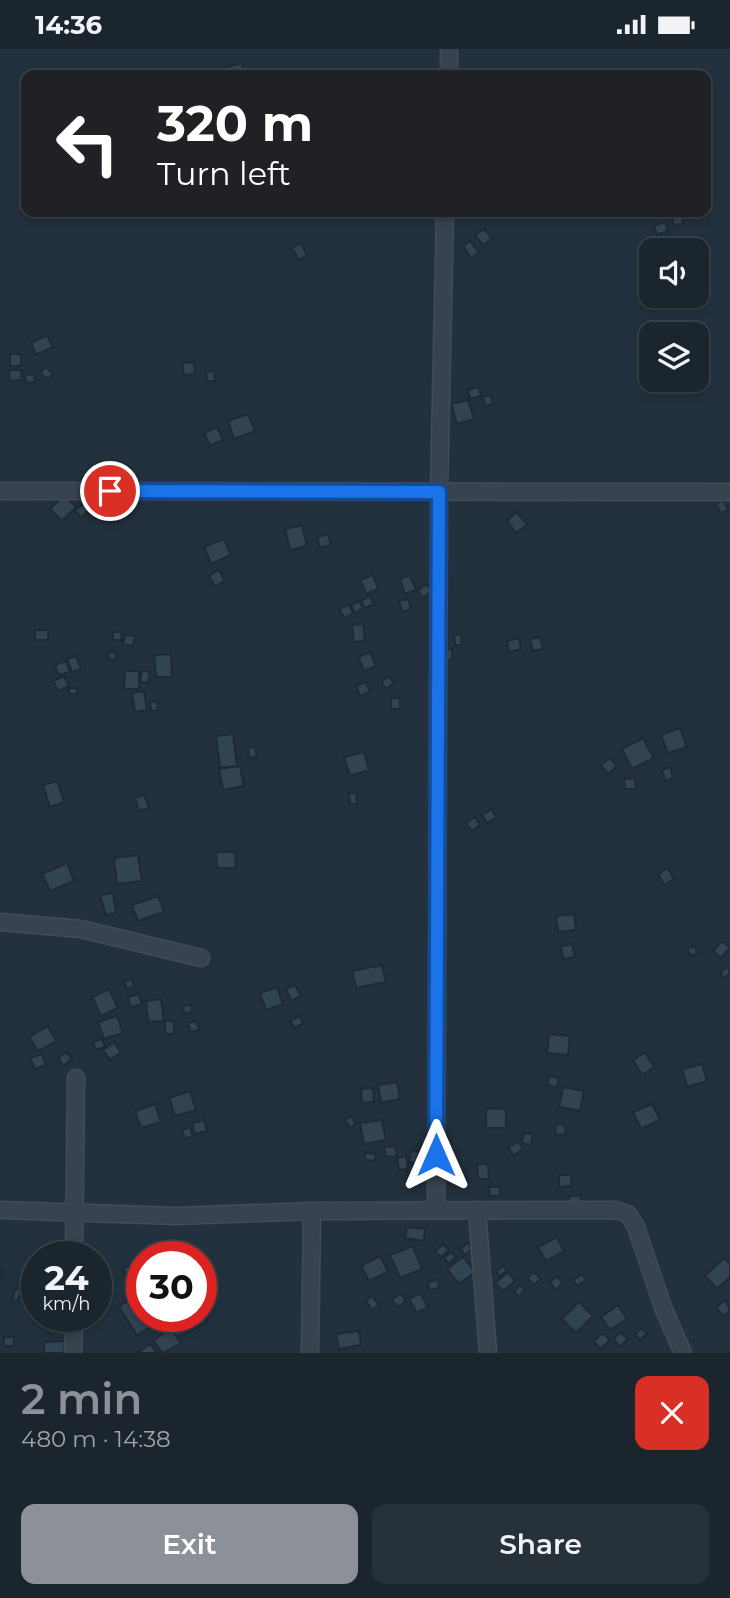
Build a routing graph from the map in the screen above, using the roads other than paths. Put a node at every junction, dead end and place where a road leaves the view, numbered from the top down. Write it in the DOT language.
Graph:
graph roads {
  1 [pos="449,49"];
  2 [pos="449,70"];
  3 [pos="445,217"];
  4 [pos="0,491"];
  5 [pos="439,492"];
  6 [pos="730,492"];
  7 [pos="0,922"];
  8 [pos="201,958"];
  9 [pos="76,1079"];
  10 [pos="0,1210"];
  11 [pos="436,1210"];
  12 [pos="477,1210"];
  13 [pos="312,1211"];
  14 [pos="74,1214"];
  15 [pos="74,1241"];
  16 [pos="74,1332"];
  17 [pos="73,1353"];
  18 [pos="310,1353"];
  19 [pos="488,1353"];
  20 [pos="682,1353"];
  1 -- 2 [label="street"];
  3 -- 5 [label="street"];
  4 -- 5 [label="street"];
  5 -- 6 [label="street"];
  5 -- 11 [label="street"];
  7 -- 8 [label="street"];
  9 -- 14 [label="street"];
  10 -- 14 [label="street"];
  11 -- 12 [label="street"];
  11 -- 13 [label="street"];
  12 -- 19 [label="street"];
  12 -- 20 [label="street"];
  13 -- 14 [label="street"];
  13 -- 18 [label="street"];
  14 -- 15 [label="street"];
  16 -- 17 [label="street"];
}
